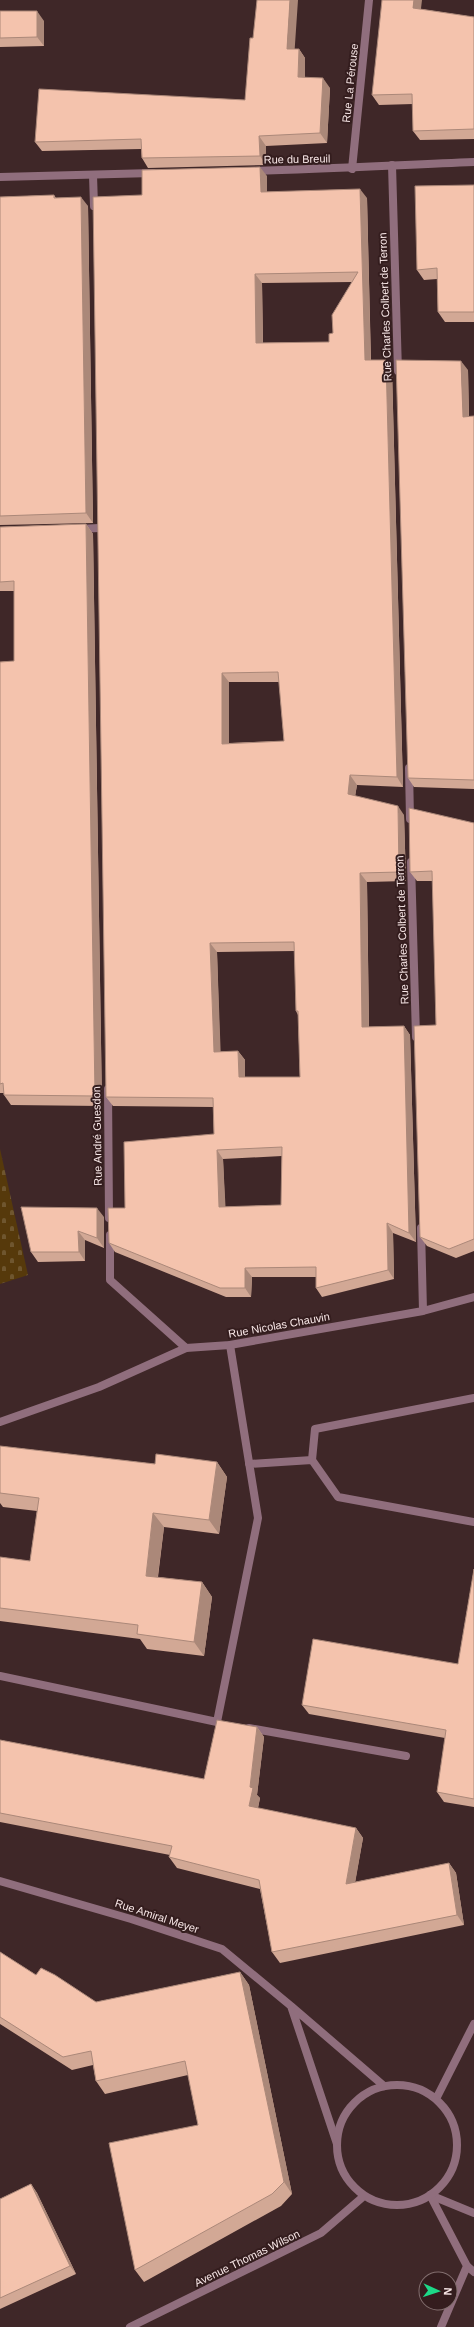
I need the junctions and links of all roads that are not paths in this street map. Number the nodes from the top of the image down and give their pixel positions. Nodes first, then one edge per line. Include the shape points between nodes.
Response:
1 (369, 0) edge
2 (474, 162) edge
3 (392, 165) junction
4 (352, 169) junction
5 (242, 171) edge
6 (164, 173) edge
7 (94, 175) junction
8 (0, 177) edge
9 (94, 212) edge
10 (398, 380) edge
11 (99, 528) edge
12 (69, 529) edge
13 (408, 762) edge
14 (410, 826) edge
15 (411, 850) edge
16 (416, 1049) edge
17 (107, 1082) edge
18 (421, 1216) edge
19 (474, 1297) edge
20 (424, 1311) junction
21 (230, 1345) junction
22 (186, 1348) junction
23 (474, 1398) edge
24 (0, 1422) edge
25 (312, 1460) junction
26 (249, 1464) junction
27 (474, 1522) edge
28 (0, 1676) edge
29 (241, 1727) edge
30 (406, 1756) dead end
31 (0, 1881) edge
32 (291, 2006) junction
33 (474, 2024) edge
34 (384, 2086) junction
35 (436, 2099) junction
36 (337, 2144) junction
37 (430, 2195) junction
38 (364, 2196) junction
39 (474, 2213) edge
40 (467, 2266) junction
41 (474, 2272) edge
42 (130, 2327) edge
43 (441, 2327) edge

1 - 4 street, Rue La Pérouse
2 - 3 street, Rue du Breuil
3 - 4 street, Rue du Breuil
3 - 10 street, Rue Charles Colbert de Terron
4 - 5 street, Rue du Breuil
6 - 7 street
7 - 8 street
7 - 9 street
11 - 12 street
13 - 14 street
15 - 16 street, Rue Charles Colbert de Terron
17 - 22 street, Rue André Guesdon via 110,1280
18 - 20 street
19 - 20 street, Rue Nicolas Chauvin
20 - 21 street, Rue Nicolas Chauvin
21 - 22 street, Rue Nicolas Chauvin
21 - 26 street
22 - 24 street via 99,1387
23 - 25 street via 315,1430
25 - 26 street
25 - 27 street via 338,1497
26 - 28 street via 258,1518 221,1723
29 - 30 street
31 - 32 street, Rue Amiral Meyer via 131,1918 222,1949
32 - 34 street, Rue Amiral Meyer
32 - 36 street
33 - 35 street
34 - 35 street via 402,2085 420,2089
34 - 36 street via 366,2093 351,2106 341,2124
35 - 37 street via 454,2126 457,2143 454,2163 445,2181
36 - 38 street via 339,2164 349,2182
37 - 38 street via 414,2203 397,2206 380,2203
37 - 39 street
37 - 40 street
38 - 42 street, Avenue Thomas Wilson via 321,2234
40 - 41 street
40 - 43 street

